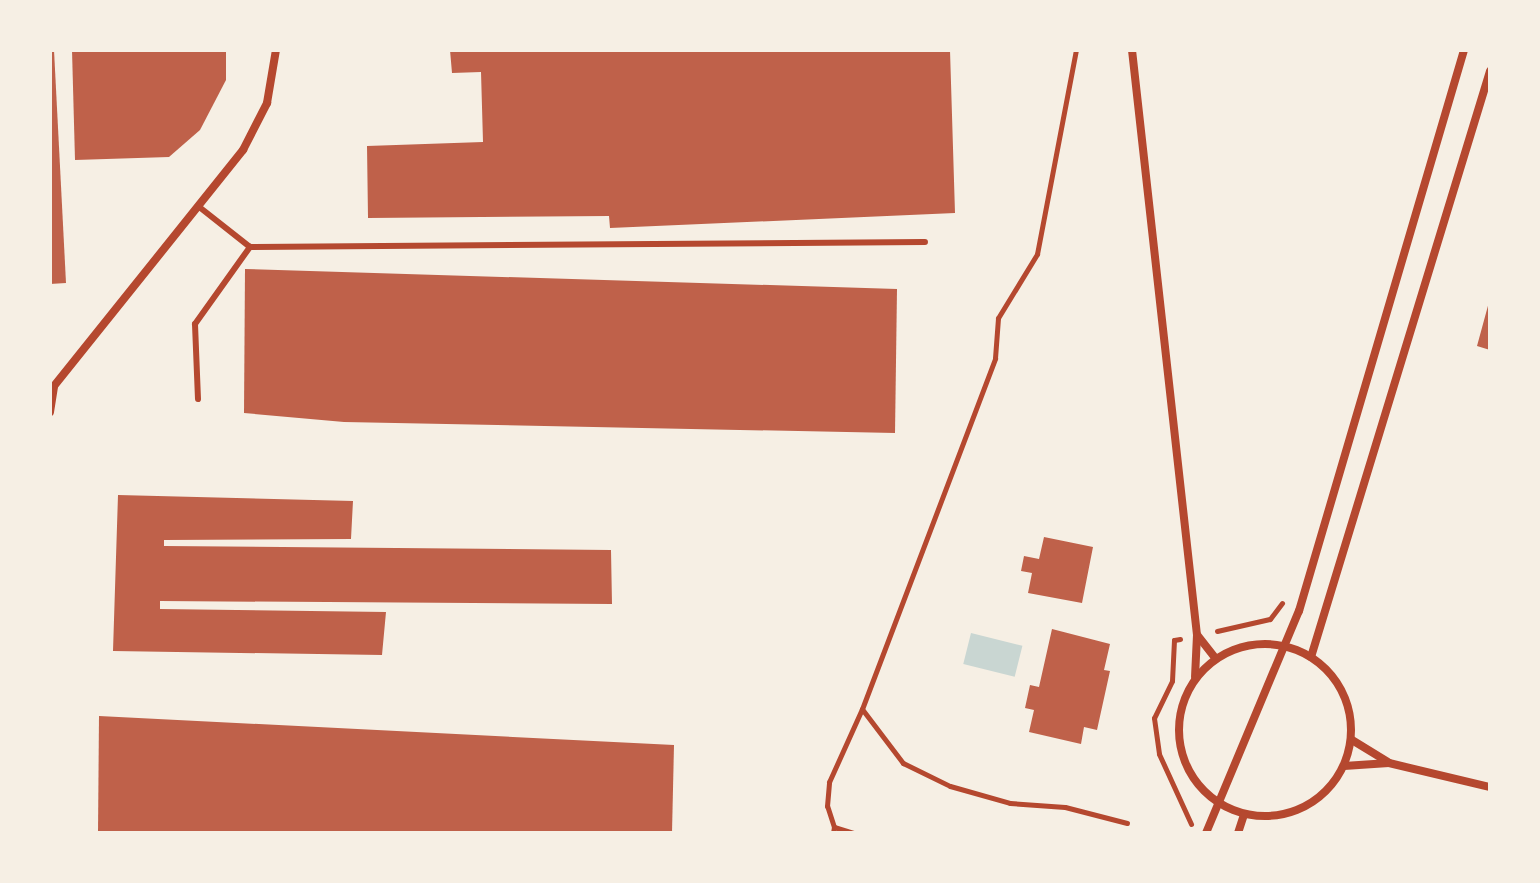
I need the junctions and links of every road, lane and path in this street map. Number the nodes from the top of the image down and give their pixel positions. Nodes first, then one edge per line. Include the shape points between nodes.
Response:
1 (276, 50) edge
2 (1076, 50) edge
3 (1132, 50) edge
4 (1464, 50) edge
5 (1490, 71) edge
6 (198, 206) junction
7 (925, 242) dead end
8 (250, 247) junction
9 (51, 387) edge
10 (198, 399) dead end
11 (50, 412) edge
12 (1287, 586) dead end
13 (1197, 635) junction
14 (1283, 646) junction
15 (1311, 657) junction
16 (1215, 658) junction
17 (1195, 677) junction
18 (862, 709) junction
19 (1352, 740) junction
20 (1389, 763) junction
21 (1344, 766) junction
22 (1490, 787) edge
23 (1217, 803) junction
24 (1244, 815) junction
25 (1127, 823) dead end
26 (834, 830) edge
27 (854, 833) edge
28 (1188, 833) edge
29 (1206, 833) edge
30 (1238, 833) edge

1 - 6 street via 267,103 243,150
2 - 18 path via 1037,254 998,318 995,358
3 - 13 street
4 - 14 street via 1350,447
5 - 15 street
6 - 8 lane
6 - 9 street
7 - 8 lane
8 - 10 lane via 195,324
9 - 11 street
12 - 13 path via 1270,619
13 - 16 street
13 - 17 street
13 - 28 path via 1174,640 1172,681 1154,718 1159,754 1187,810
14 - 15 street
14 - 16 street via 1263,644
14 - 23 street
15 - 19 street via 1342,691
16 - 17 street
17 - 23 street via 1182,705 1178,739 1189,773
18 - 25 path via 903,763 950,786 1010,803 1065,807
18 - 26 path via 829,782 827,806
19 - 20 street
19 - 21 street
20 - 21 street
20 - 22 street
21 - 24 street via 1335,782 1307,806 1267,817
23 - 24 street
23 - 29 street
24 - 30 street
26 - 27 path

